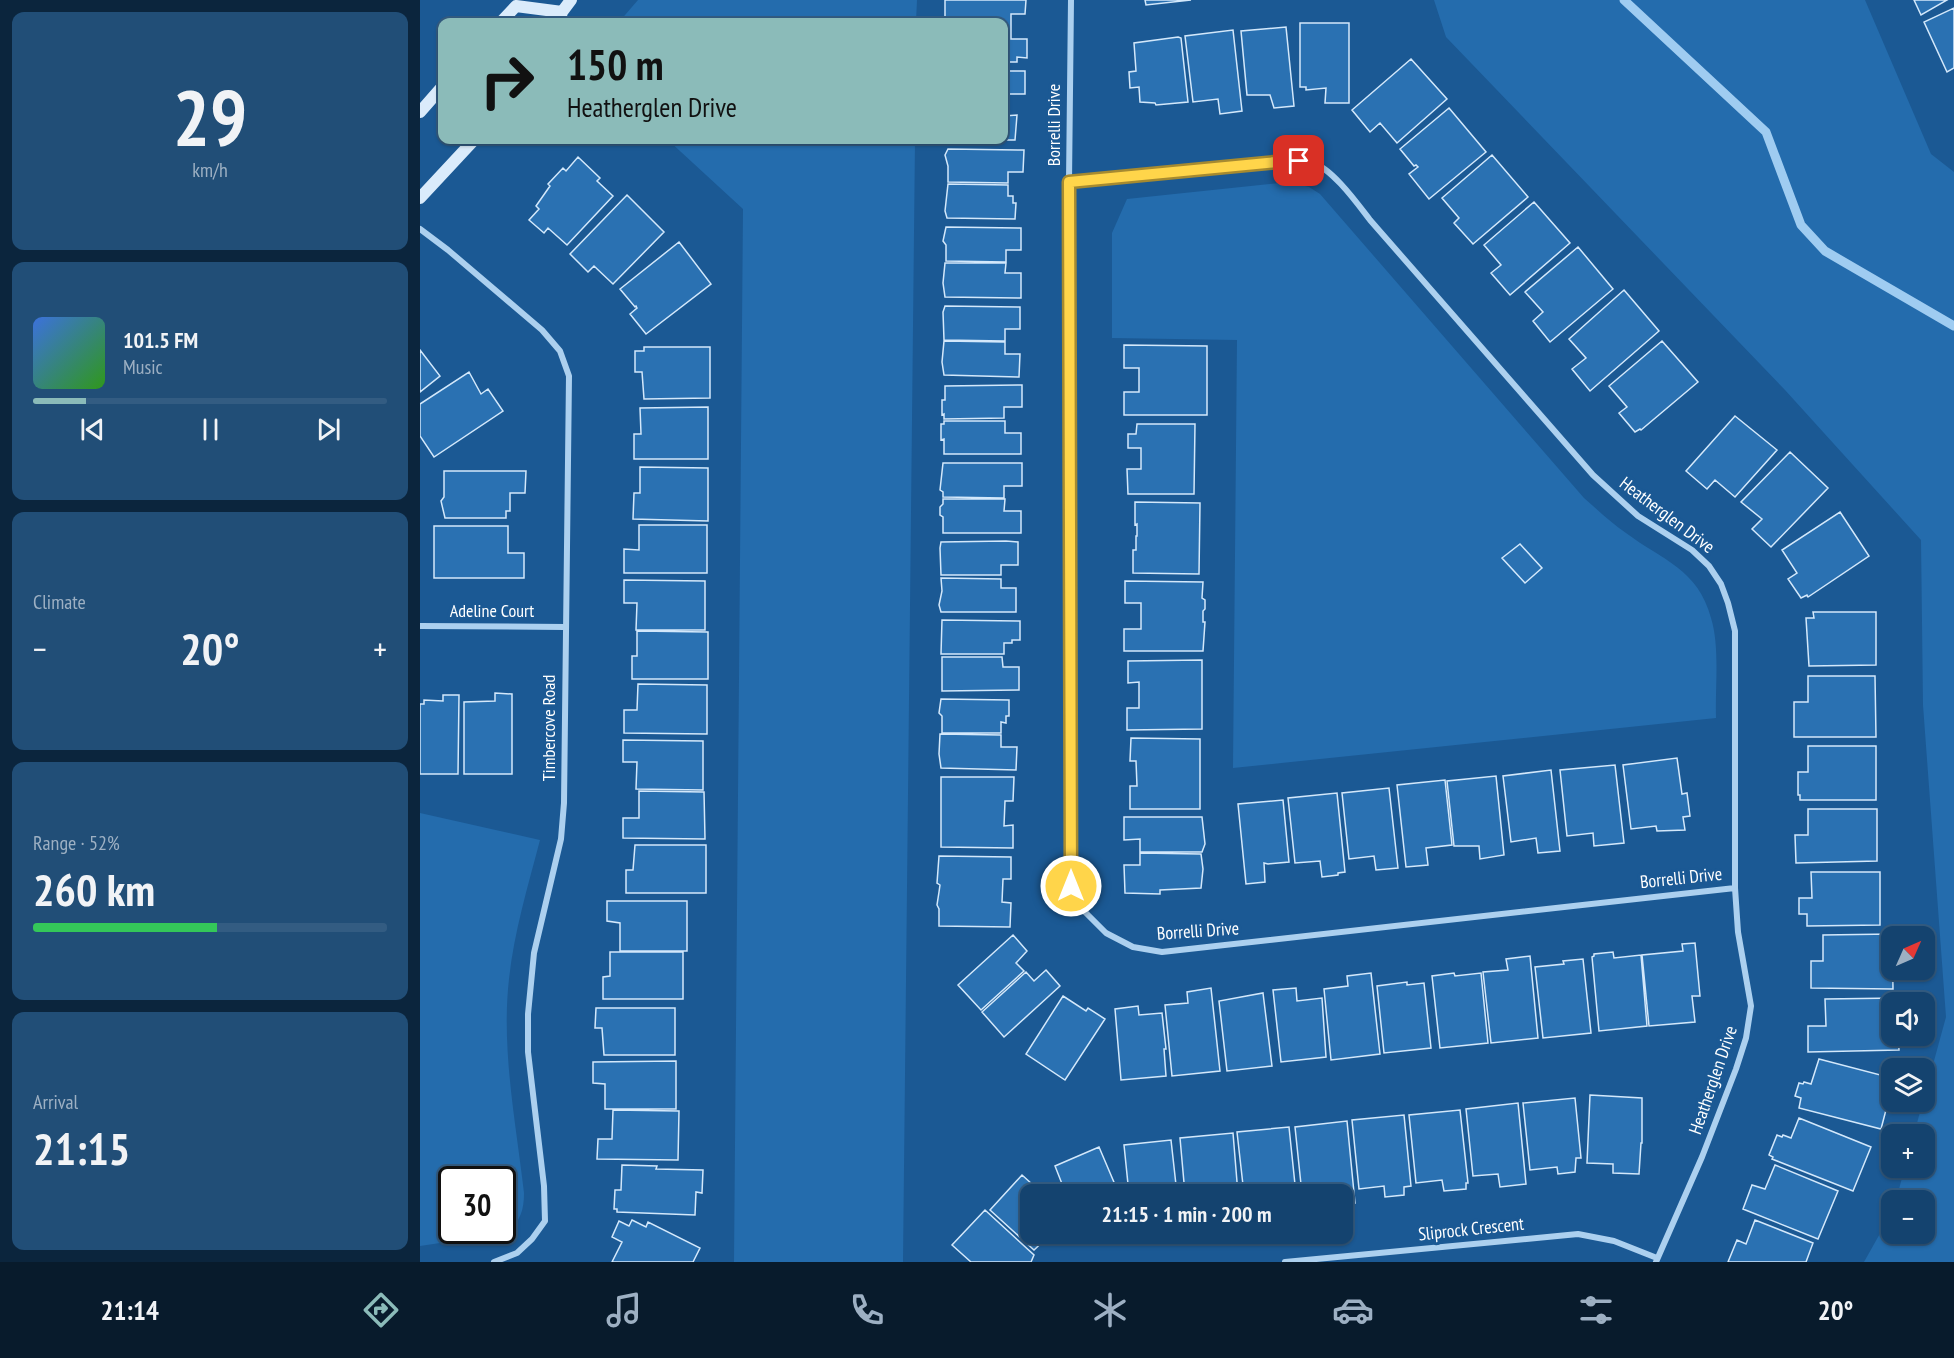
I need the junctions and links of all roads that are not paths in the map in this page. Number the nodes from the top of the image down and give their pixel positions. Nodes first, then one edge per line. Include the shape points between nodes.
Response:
1 (571, 0) edge
2 (1071, 0) edge
3 (561, 17) edge
4 (505, 18) edge
5 (438, 92) edge
6 (420, 112) edge
7 (470, 144) edge
8 (1069, 182) junction
9 (420, 198) edge
10 (420, 230) edge
11 (420, 626) edge
12 (565, 627) junction
13 (1736, 888) junction
14 (1657, 1260) edge
15 (494, 1262) edge
16 (1285, 1262) edge

1 - 3 main road
2 - 8 street, Borrelli Drive
3 - 4 main road via 516,6
5 - 6 main road
7 - 9 main road
8 - 13 street, Heatherglen Drive via 1311,162 1349,192 1593,475 1638,516 1692,550 1709,566 1721,584 1735,631
8 - 13 street, Borrelli Drive via 1071,886 1084,912 1106,933 1133,947 1162,952
10 - 12 street, Timbercove Road via 515,306 560,351 569,396
11 - 12 street, Adeline Court
12 - 15 street, Timbercove Road via 561,839 534,953 528,1014 544,1221 517,1253
13 - 14 street, Heatherglen Drive via 1738,932 1751,1006 1746,1038 1702,1157
14 - 16 street, Sliprock Crescent via 1614,1241 1578,1234

